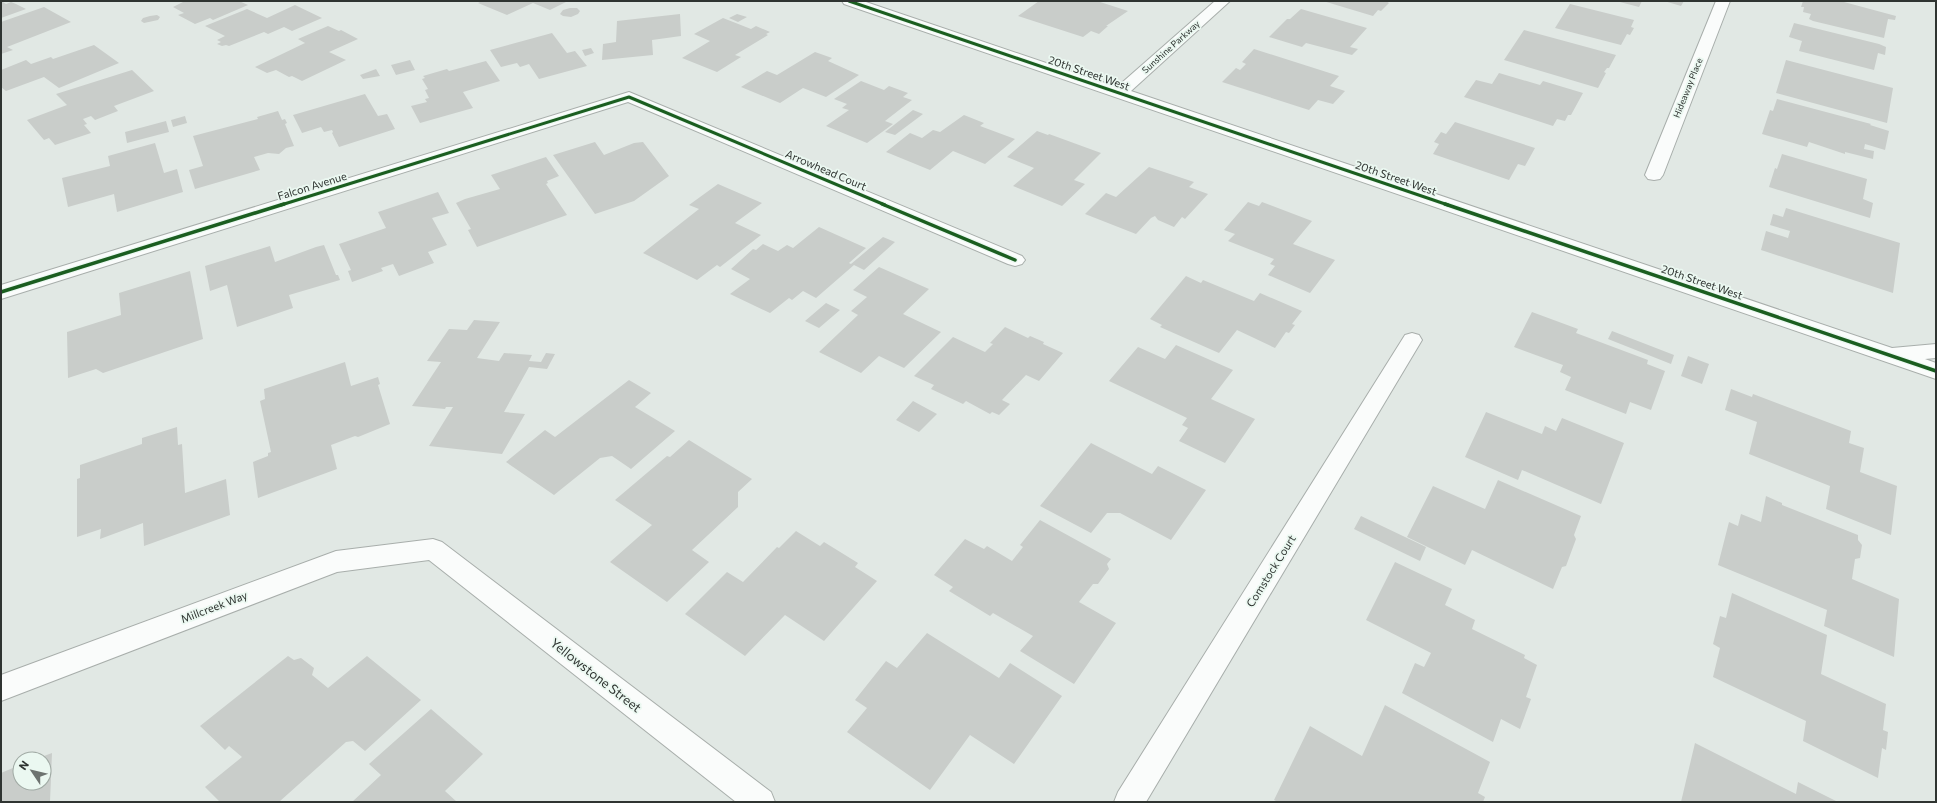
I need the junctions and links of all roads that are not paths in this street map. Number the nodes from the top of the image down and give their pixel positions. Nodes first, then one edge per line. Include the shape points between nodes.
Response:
1 (849, 1) edge
2 (1223, 1) edge
3 (1723, 1) edge
4 (1120, 93) junction
5 (629, 97) joint
6 (1654, 176) dead end
7 (1015, 260) dead end
8 (1, 292) edge
9 (1412, 340) dead end
10 (1936, 351) edge
11 (1889, 355) junction
12 (1936, 371) edge
13 (433, 549) joint
14 (1, 688) edge
15 (760, 802) edge
16 (1129, 802) edge

1 - 4 street, 20th Street West
2 - 4 street, Sunshine Parkway
3 - 6 street, Hideaway Place
4 - 11 street, 20th Street West
5 - 7 street, Arrowhead Court
5 - 8 street, Falcon Avenue
9 - 16 street, Comstock Court
10 - 11 street
11 - 12 street, 20th Street West
13 - 14 street, Millcreek Way via 336,562
13 - 15 street, Yellowstone Street

